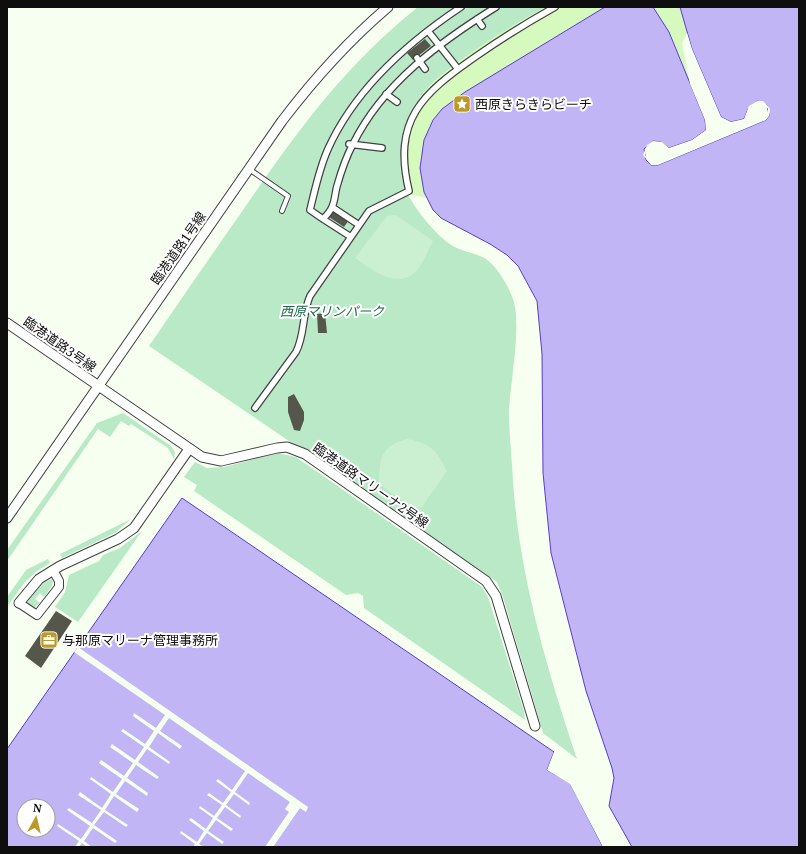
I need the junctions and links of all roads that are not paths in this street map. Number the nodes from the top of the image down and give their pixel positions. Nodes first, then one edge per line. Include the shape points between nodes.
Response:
1 (388, 7) edge
2 (461, 7) edge
3 (496, 7) edge
4 (555, 7) edge
5 (477, 19) junction
6 (482, 26) dead end
7 (428, 31) junction
8 (440, 46) junction
9 (419, 60) junction
10 (425, 69) dead end
11 (458, 69) junction
12 (386, 94) junction
13 (397, 102) dead end
14 (351, 145) junction
15 (382, 148) dead end
16 (248, 169) junction
17 (332, 207) junction
18 (282, 211) dead end
19 (323, 219) junction
20 (360, 225) junction
21 (351, 237) junction
22 (7, 323) edge
23 (98, 386) junction
24 (255, 408) dead end
25 (189, 448) junction
26 (7, 518) edge
27 (53, 570) junction
28 (19, 603) joint
29 (536, 726) dead end

1 - 16 street, 臨港道路1号線 via 319,75
2 - 7 street
3 - 5 street
4 - 11 street
5 - 6 street
5 - 8 street via 459,28
7 - 8 street
7 - 19 street via 372,81 342,122 327,150 310,210
8 - 9 street
8 - 11 street
9 - 10 street
9 - 12 street
11 - 20 street via 423,99 409,125 403,156 409,191 369,211
12 - 13 street
12 - 14 street via 372,109
14 - 15 street
14 - 17 street
16 - 18 lane via 288,196
16 - 23 street, 臨港道路1号線
17 - 19 street
17 - 20 street
19 - 21 street
20 - 21 street
21 - 24 street via 310,296 306,306 301,343 296,352
22 - 23 street, 臨港道路3号線
23 - 25 street, 臨港道路マリーナ2号線
23 - 26 street, 臨港道路1号線
25 - 27 street via 134,528 118,539
25 - 29 street, 臨港道路マリーナ2号線 via 202,457 221,461 277,448 295,449 486,581 496,596
27 - 28 street via 33,584
27 - 28 street via 59,582 58,587 37,615

